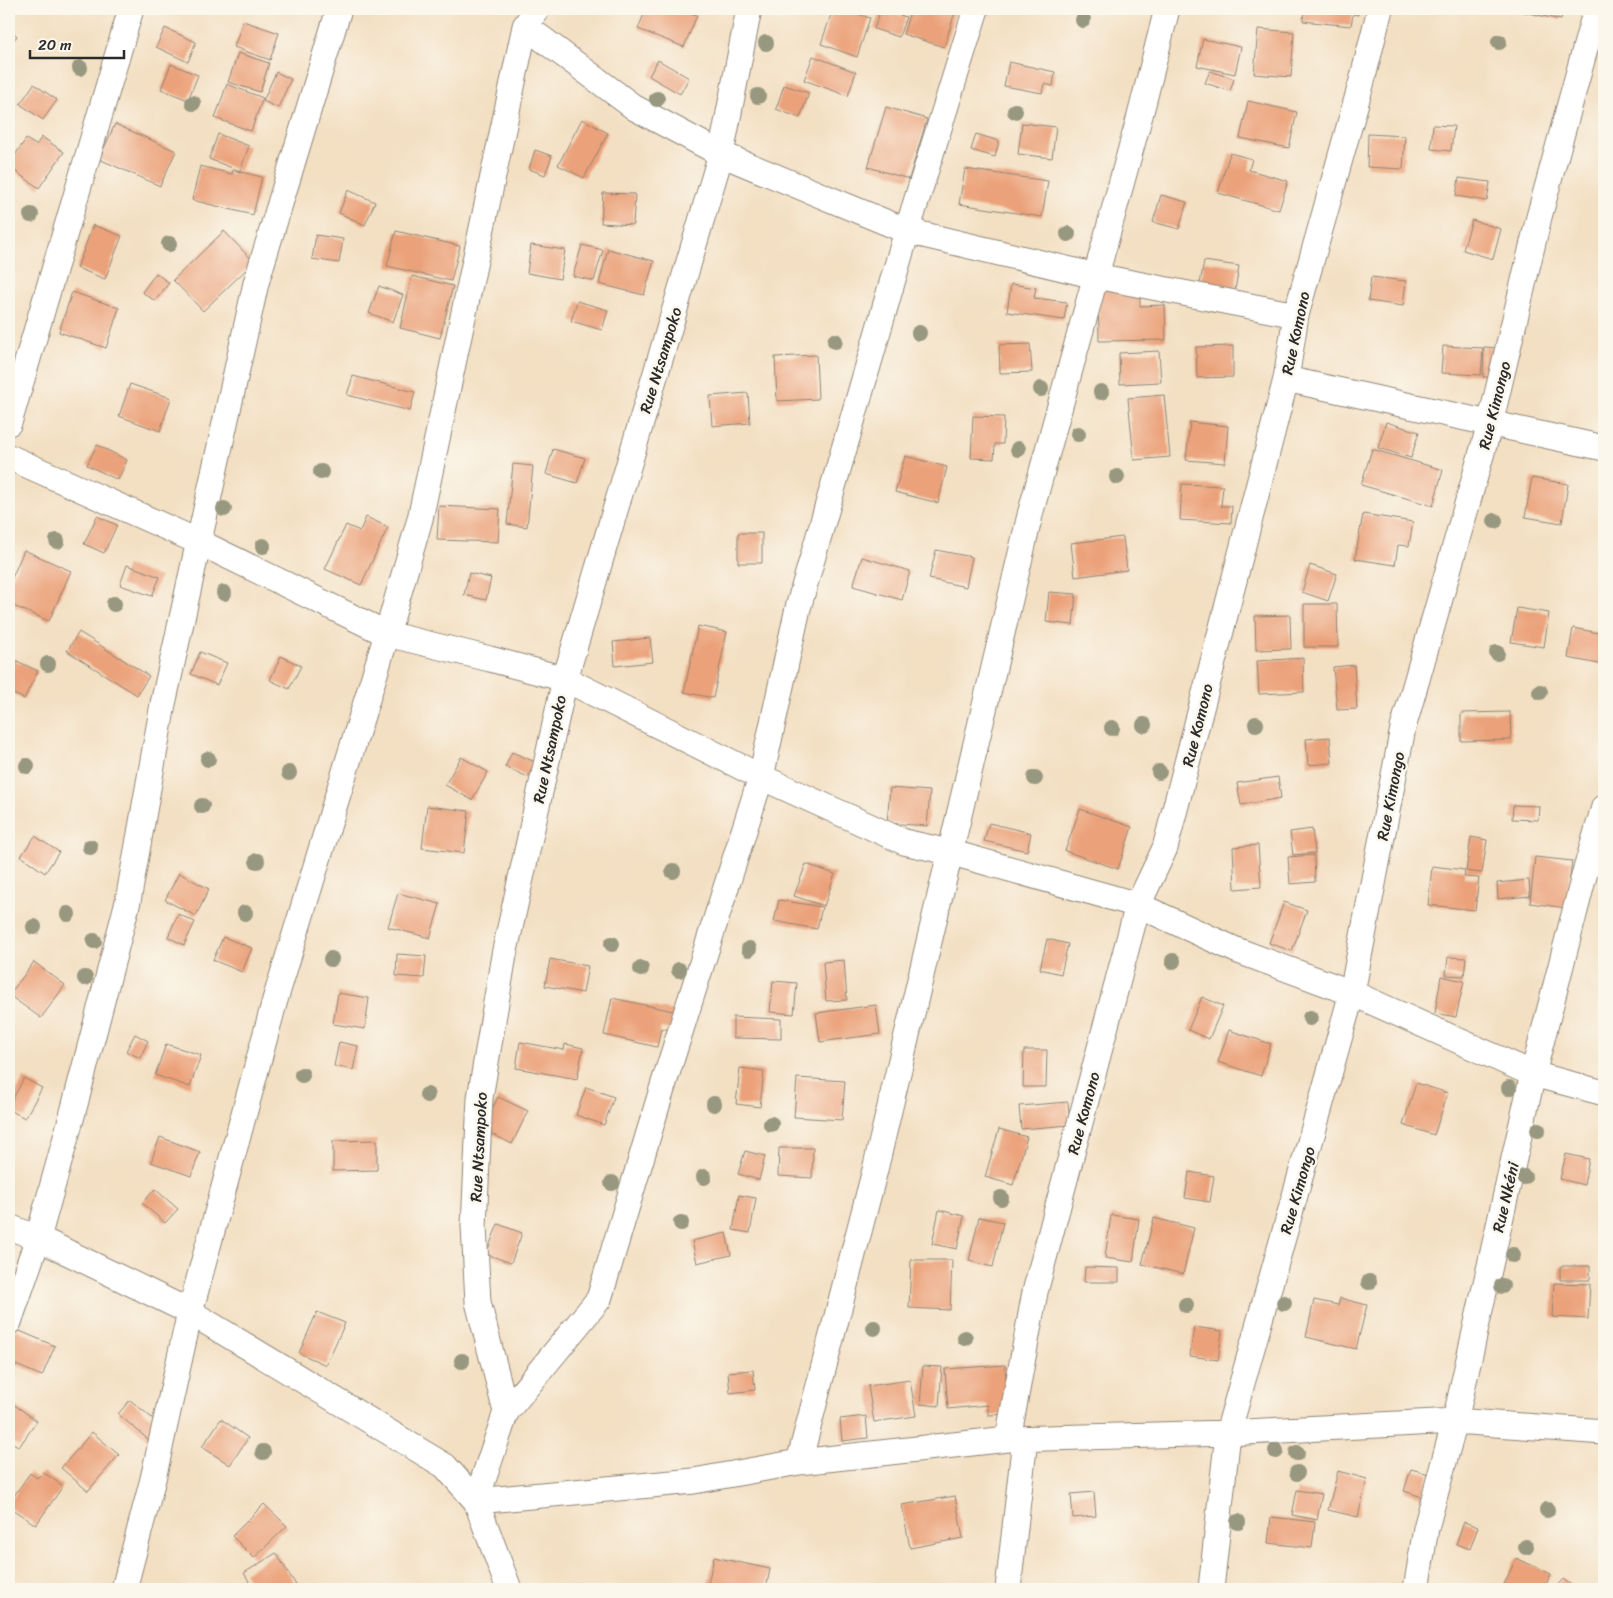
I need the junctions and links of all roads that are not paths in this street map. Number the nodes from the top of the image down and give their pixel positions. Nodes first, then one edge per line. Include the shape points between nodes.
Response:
1 (131, 9) edge
2 (339, 9) edge
3 (749, 9) edge
4 (976, 9) edge
5 (1167, 9) edge
6 (1380, 9) edge
7 (1596, 9) edge
8 (531, 17) edge
9 (721, 154) junction
10 (907, 231) junction
11 (1096, 276) junction
12 (1296, 315) junction
13 (1286, 379) junction
14 (9, 423) edge
15 (1490, 424) junction
16 (1604, 448) edge
17 (9, 457) edge
18 (199, 542) junction
19 (386, 634) junction
20 (565, 679) junction
21 (761, 778) junction
22 (1604, 807) edge
23 (949, 852) junction
24 (1138, 905) junction
25 (1352, 993) junction
26 (1533, 1074) junction
27 (1604, 1093) edge
28 (9, 1226) edge
29 (38, 1238) junction
30 (190, 1312) junction
31 (9, 1322) edge
32 (506, 1412) junction
33 (1455, 1421) junction
34 (1604, 1432) edge
35 (1228, 1433) junction
36 (1016, 1439) junction
37 (799, 1462) junction
38 (476, 1501) junction
39 (124, 1589) edge
40 (509, 1589) edge
41 (1008, 1589) edge
42 (1211, 1589) edge
43 (1416, 1589) edge

1 - 14 street
2 - 18 street via 256,283
3 - 9 street, Rue Ntsampoko
4 - 10 street
5 - 11 street
6 - 12 street, Rue Komono
7 - 15 street, Rue Kimongo via 1539,217
8 - 9 street via 635,108
8 - 19 street via 420,519
9 - 10 street
9 - 20 street, Rue Ntsampoko
10 - 11 street
10 - 21 street via 798,608
11 - 12 street
11 - 23 street via 1031,511
12 - 13 street, Rue Komono
13 - 15 street
13 - 24 street, Rue Komono via 1165,848
15 - 16 street
15 - 25 street, Rue Kimongo via 1403,728
17 - 18 street
18 - 19 street
18 - 29 street via 163,704 128,901
19 - 20 street
19 - 30 street via 275,1000
20 - 21 street
20 - 32 street, Rue Ntsampoko via 504,955 480,1098 474,1226 478,1302
21 - 23 street via 904,842
21 - 32 street via 663,1086 600,1299
22 - 26 street, Rue Nkéni
23 - 24 street
23 - 37 street via 875,1170
24 - 25 street via 1236,950
24 - 36 street, Rue Komono via 1035,1292
25 - 26 street
25 - 35 street, Rue Kimongo
26 - 27 street
26 - 33 street, Rue Nkéni
28 - 29 street
29 - 30 street
29 - 31 street
30 - 38 street via 445,1466
30 - 39 street via 153,1479
32 - 38 street
33 - 34 street
33 - 35 street
33 - 43 street, Rue Nkéni via 1426,1528
35 - 36 street
35 - 42 street, Rue Kimongo
36 - 37 street
36 - 41 street, Rue Komono
37 - 38 street via 694,1480
38 - 40 street

